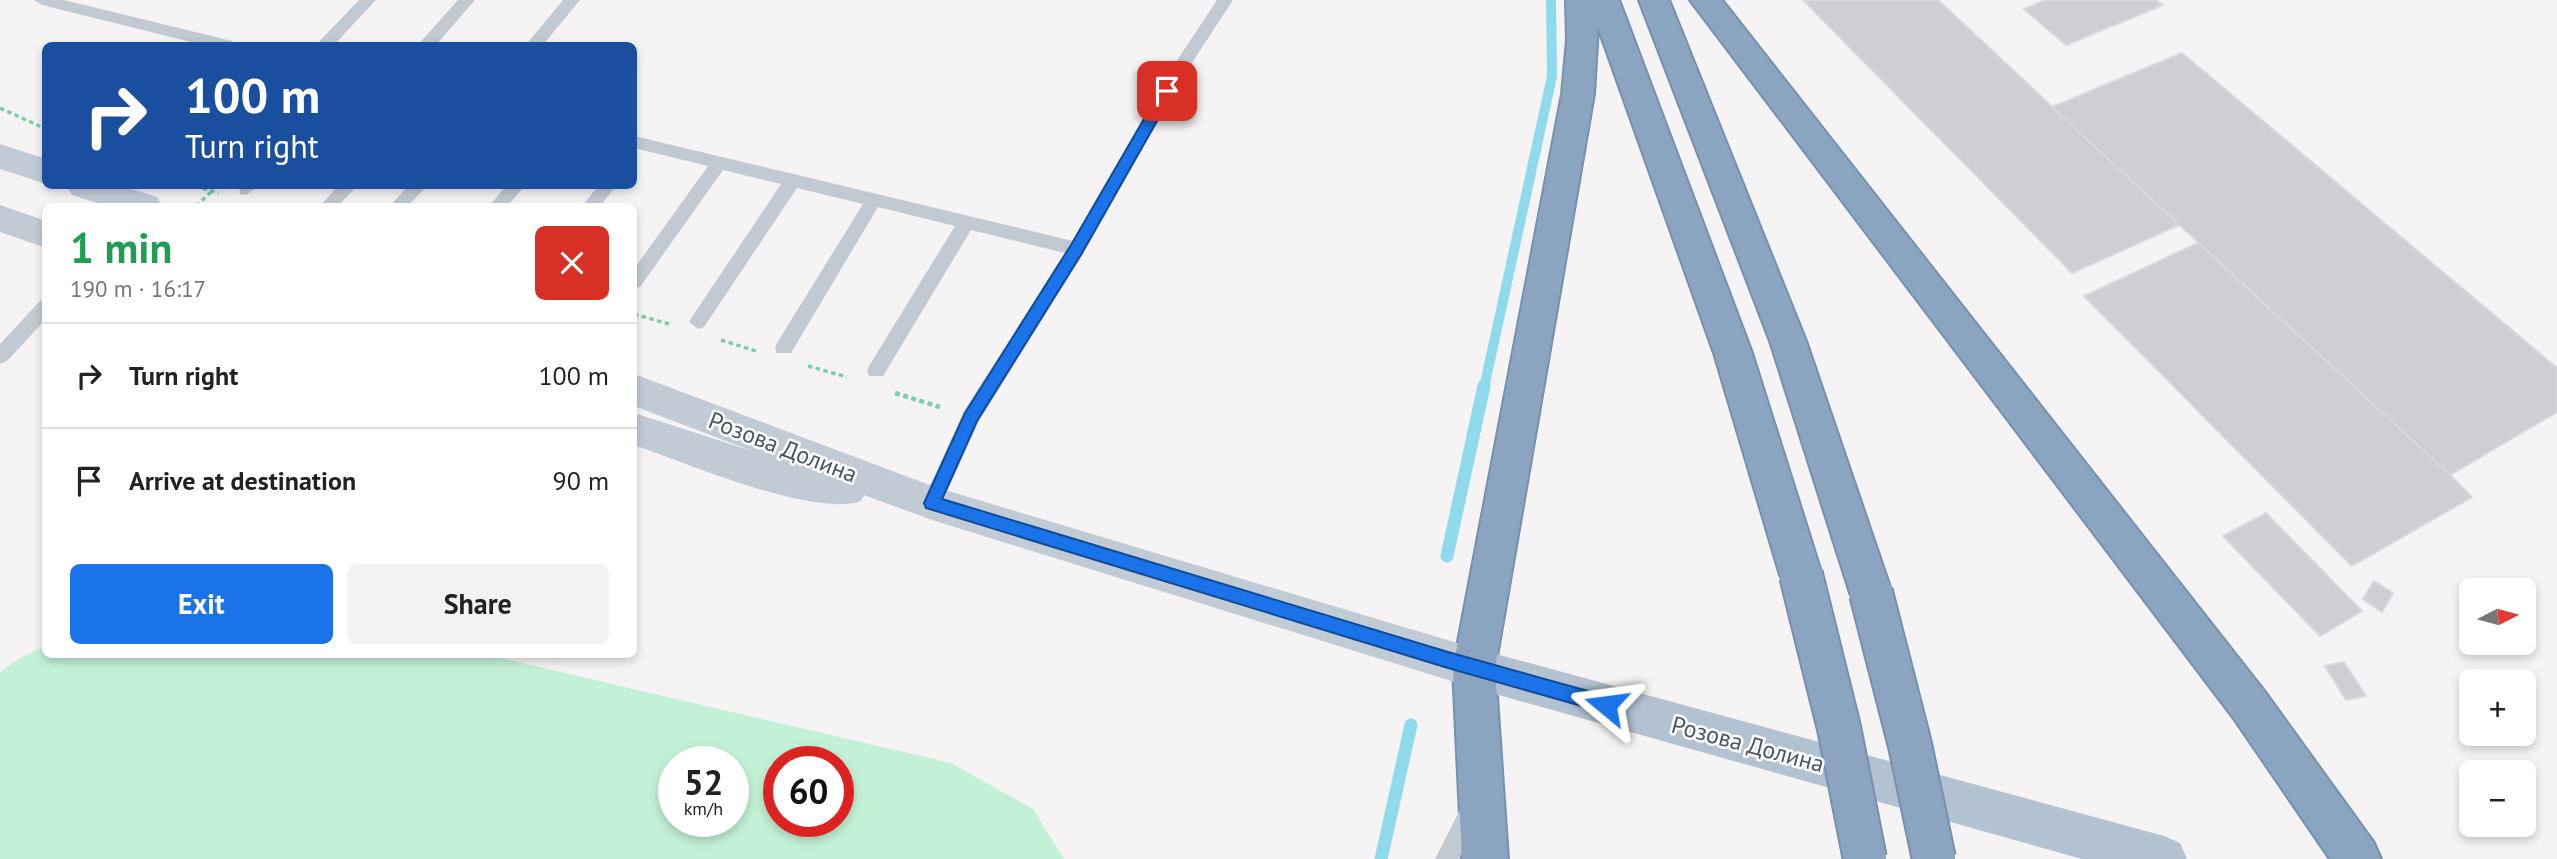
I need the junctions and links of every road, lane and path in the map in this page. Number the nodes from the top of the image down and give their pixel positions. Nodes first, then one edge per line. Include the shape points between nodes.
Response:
1 (42, 0) edge
2 (368, 0) edge
3 (467, 0) edge
4 (572, 0) edge
5 (1225, 0) edge
6 (1581, 0) edge
7 (1604, 0) edge
8 (1654, 0) edge
9 (1705, 0) edge
10 (215, 42) edge
11 (327, 42) edge
12 (429, 42) edge
13 (536, 42) edge
14 (0, 108) edge
15 (42, 127) edge
16 (637, 146) edge
17 (0, 156) edge
18 (719, 163) junction
19 (42, 171) edge
20 (792, 181) junction
21 (92, 189) edge
22 (345, 189) edge
23 (415, 189) edge
24 (513, 189) edge
25 (604, 189) edge
26 (212, 191) dead end
27 (874, 200) junction
28 (132, 203) edge
29 (199, 203) edge
30 (331, 203) edge
31 (401, 203) edge
32 (501, 203) edge
33 (593, 203) edge
34 (0, 218) edge
35 (966, 223) junction
36 (42, 234) edge
37 (1077, 249) junction
38 (637, 278) edge
39 (42, 310) edge
40 (698, 322) dead end
41 (783, 348) dead end
42 (0, 356) edge
43 (876, 371) dead end
44 (637, 391) edge
45 (637, 430) edge
46 (932, 503) junction
47 (1474, 668) junction
48 (1480, 793) junction
49 (1447, 859) edge
50 (1485, 859) edge
51 (1865, 859) edge
52 (1934, 859) edge
53 (2164, 859) edge
54 (2358, 859) edge

1 - 10 lane
2 - 11 lane
3 - 12 lane
4 - 13 lane
5 - 37 lane
6 - 47 highway via 1578,94
7 - 51 highway, bridge via 1732,353 1801,575
8 - 52 highway, bridge via 1788,341 1871,593
9 - 54 highway via 2250,706
14 - 15 path
16 - 18 lane
17 - 19 street
18 - 20 lane
18 - 38 lane
20 - 27 lane
20 - 40 lane
21 - 28 street
22 - 30 lane
23 - 31 lane
24 - 32 lane
25 - 33 lane
26 - 29 path
27 - 35 lane
27 - 41 lane
34 - 36 street
35 - 37 lane
35 - 43 lane
37 - 46 lane via 971,417
39 - 42 lane
44 - 46 street, Розова Долина
45 - 46 street, Розова Долина via 781,478
46 - 47 street, Розова Долина
47 - 48 highway
47 - 53 main road, Розова Долина
48 - 49 lane
48 - 50 highway

